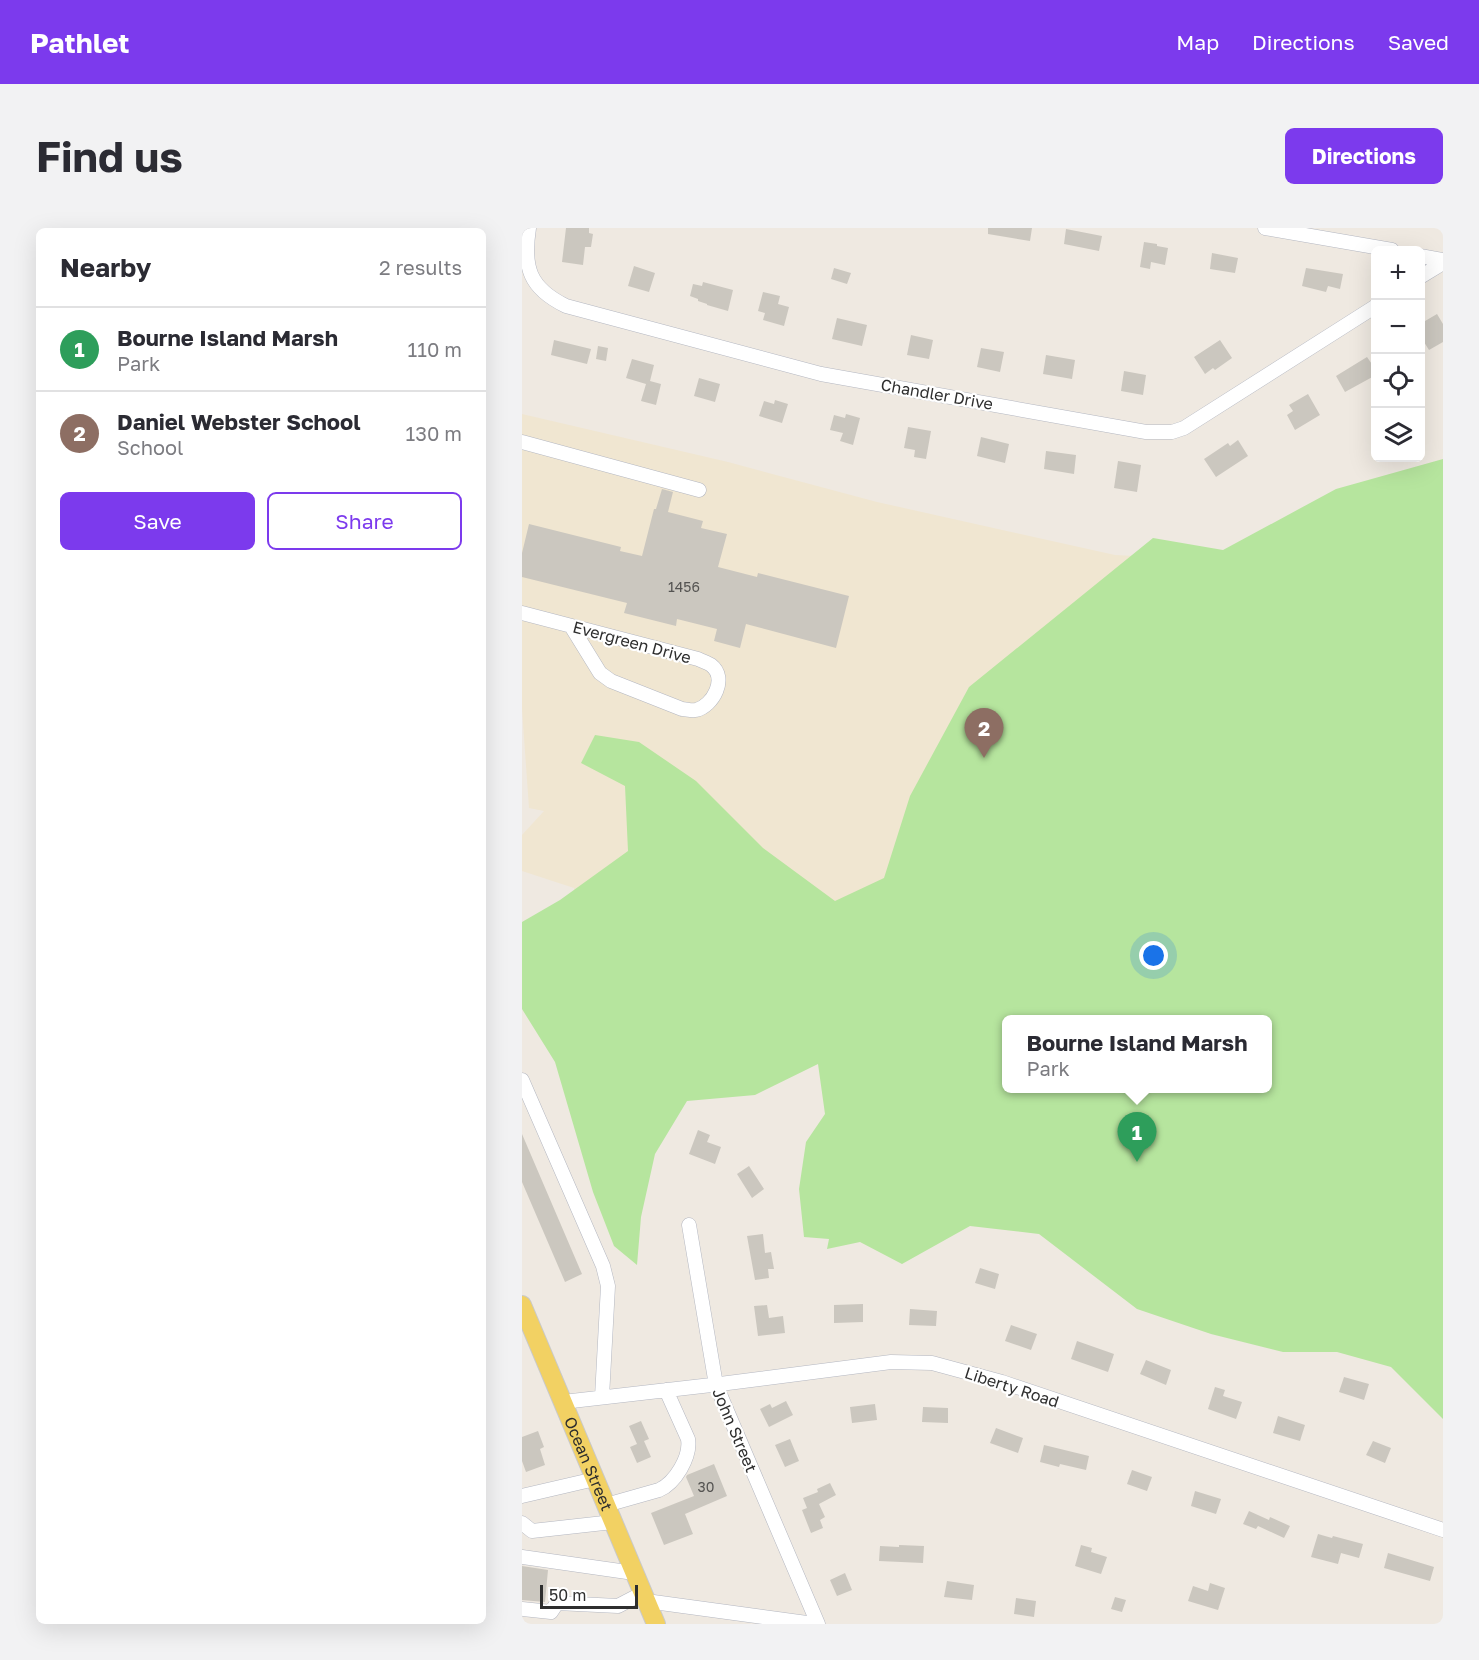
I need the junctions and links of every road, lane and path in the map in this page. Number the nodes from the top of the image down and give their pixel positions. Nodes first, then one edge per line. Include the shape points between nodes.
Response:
1 (529, 228) edge
2 (1264, 228) edge
3 (1371, 246) edge
4 (1425, 257) edge
5 (1443, 261) edge
6 (1425, 274) edge
7 (1371, 309) edge
8 (522, 442) edge
9 (699, 490) dead end
10 (522, 613) edge
11 (571, 626) junction
12 (522, 1080) edge
13 (526, 1099) edge
14 (688, 1225) dead end
15 (522, 1305) edge
16 (716, 1384) junction
17 (666, 1390) junction
18 (602, 1397) junction
19 (563, 1402) junction
20 (595, 1479) junction
21 (522, 1497) edge
22 (609, 1513) junction
23 (522, 1523) edge
24 (1443, 1530) edge
25 (522, 1557) edge
26 (634, 1573) junction
27 (644, 1597) junction
28 (522, 1610) edge
29 (656, 1624) edge
30 (816, 1624) edge

1 - 7 street, Chandler Drive via 526,257 533,280 553,300 566,306 821,374 1146,432 1184,428
2 - 3 street
4 - 5 street
5 - 6 street
8 - 9 street
10 - 11 street, Evergreen Drive
11 - 11 street, Evergreen Drive via 600,673 611,681 682,709 698,710 716,694 717,674 712,666 698,659
12 - 13 street
13 - 18 street via 603,1266 608,1286
14 - 16 street, John Street
15 - 19 main road, Ocean Street
16 - 17 street, Liberty Road
16 - 24 street, Liberty Road via 891,1362 932,1364 1002,1382
16 - 30 street, John Street
17 - 18 street, Liberty Road
17 - 22 street via 689,1445 676,1476 665,1487
18 - 19 street, Liberty Road
19 - 20 main road, Ocean Street
20 - 21 street
20 - 22 main road, Ocean Street
22 - 23 street via 532,1530
22 - 26 main road, Ocean Street
25 - 26 street
26 - 27 main road, Ocean Street
27 - 28 street via 618,1606 557,1603 551,1612
27 - 29 main road, Ocean Street
27 - 30 street

